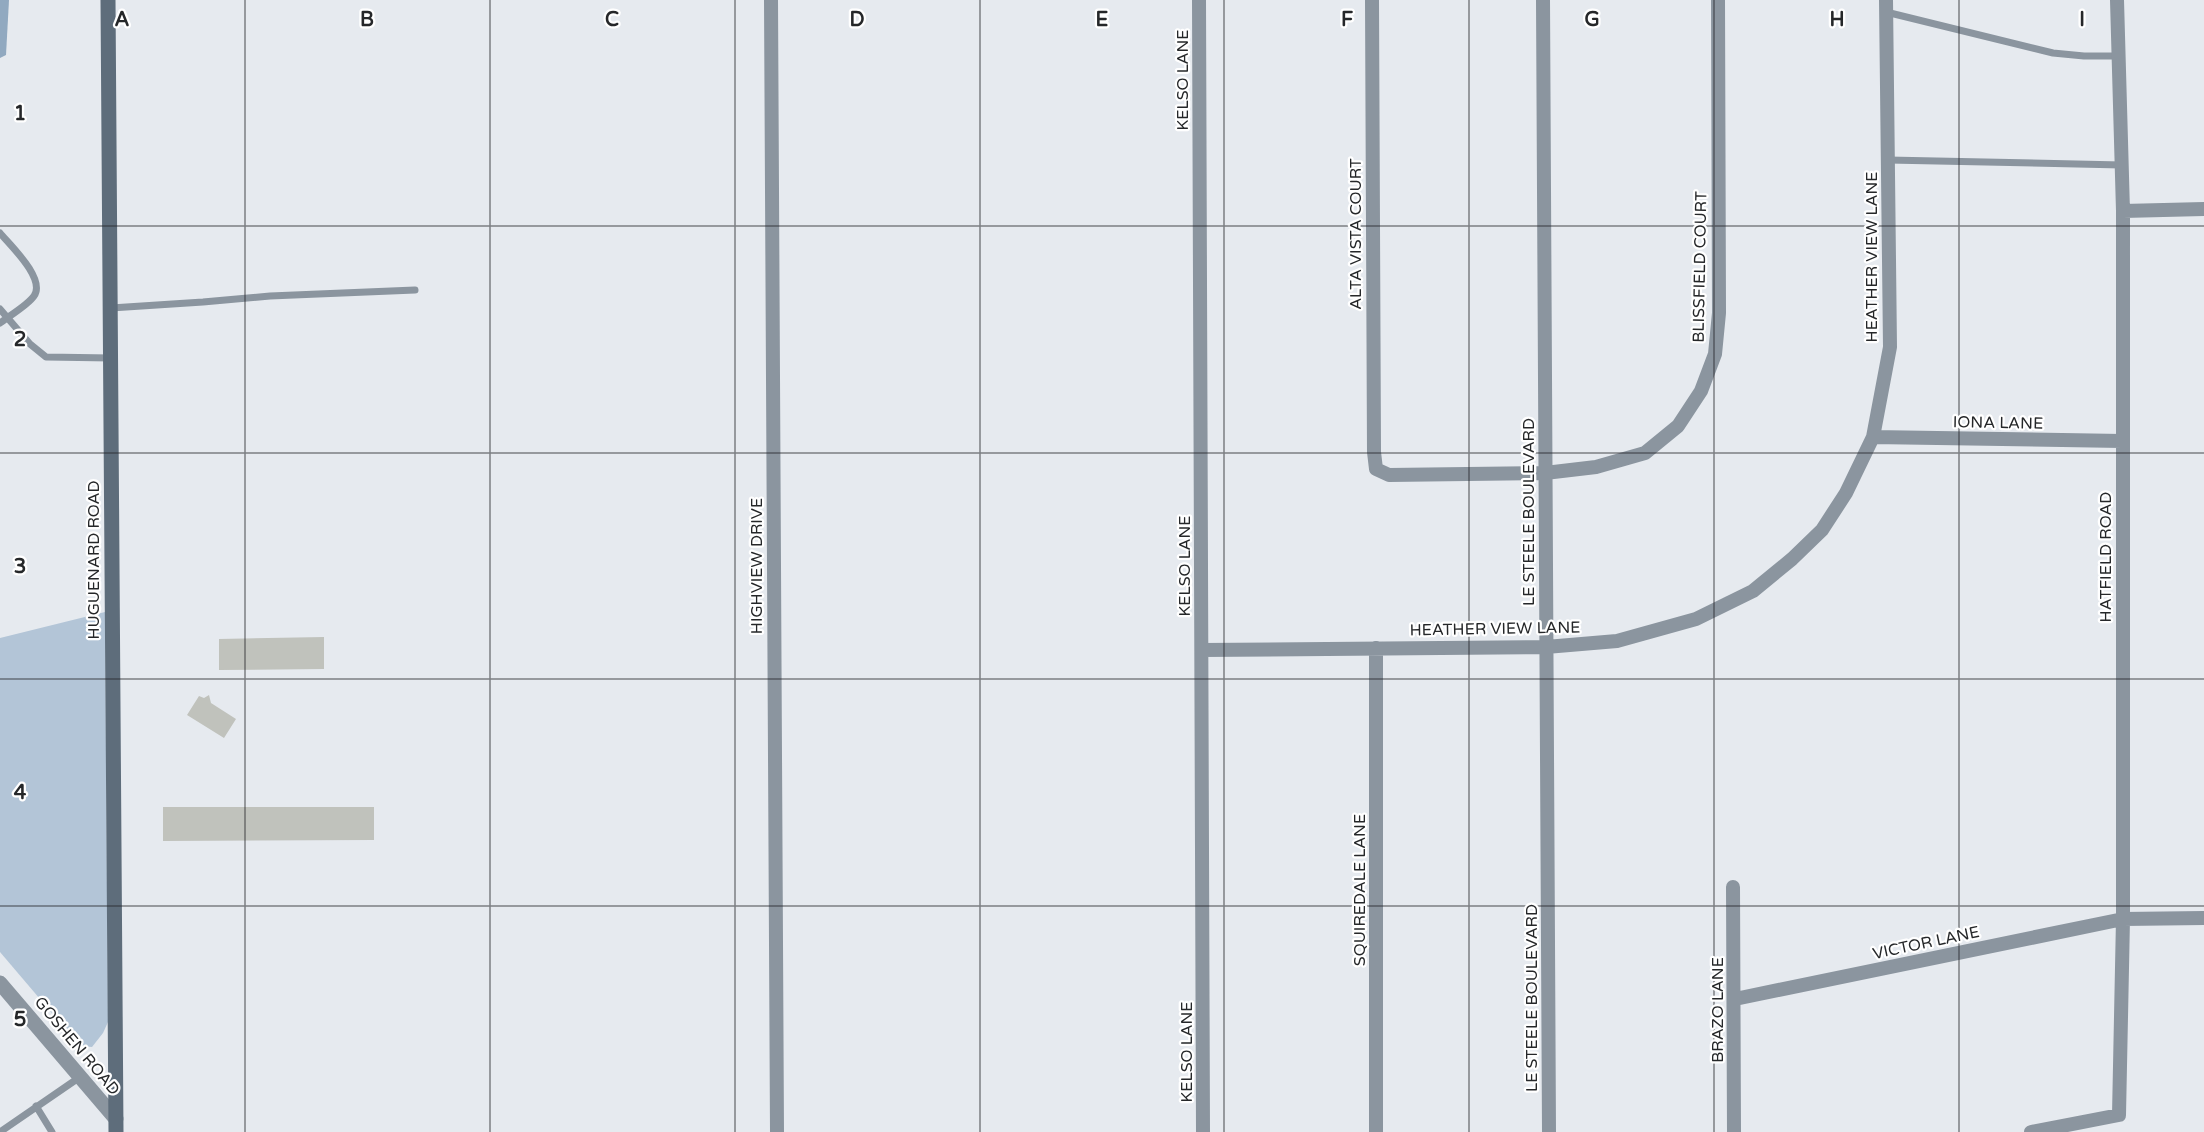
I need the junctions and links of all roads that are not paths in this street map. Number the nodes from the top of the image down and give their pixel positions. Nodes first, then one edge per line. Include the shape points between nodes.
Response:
1 (108, 0) edge
2 (771, 0) edge
3 (1199, 0) edge
4 (1372, 0) edge
5 (1544, 0) edge
6 (1718, 0) edge
7 (2117, 0) edge
8 (1886, 6) edge
9 (2119, 56) junction
10 (1888, 160) junction
11 (2122, 165) junction
12 (2204, 209) edge
13 (2123, 211) junction
14 (0, 233) edge
15 (415, 290) dead end
16 (111, 308) junction
17 (0, 309) edge
18 (7, 318) junction
19 (0, 323) edge
20 (111, 358) junction
21 (1873, 437) junction
22 (2122, 441) junction
23 (1377, 469) joint
24 (1545, 473) junction
25 (1546, 647) junction
26 (1376, 648) junction
27 (1202, 650) junction
28 (1733, 887) dead end
29 (2204, 918) edge
30 (2123, 920) junction
31 (0, 983) edge
32 (1735, 999) junction
33 (81, 1076) junction
34 (36, 1106) junction
35 (116, 1126) edge
36 (0, 1132) edge
37 (52, 1132) edge
38 (127, 1132) edge
39 (777, 1132) edge
40 (1203, 1132) edge
41 (1376, 1132) edge
42 (1549, 1132) edge
43 (1734, 1132) edge
44 (2031, 1132) edge

1 - 16 main road, HUGUENARD ROAD
2 - 39 street, HIGHVIEW DRIVE
3 - 27 street, KELSO LANE
4 - 23 street, ALTA VISTA COURT
5 - 24 street, LE STEELE BOULEVARD
6 - 24 street, BLISSFIELD COURT via 1719,313 1715,354 1701,392 1678,426 1644,453 1596,467
7 - 9 street, HATFIELD ROAD
8 - 9 lane via 2053,53
8 - 10 street, HEATHER VIEW LANE
9 - 11 street, HATFIELD ROAD
10 - 11 lane
10 - 21 street, HEATHER VIEW LANE via 1890,347
11 - 13 street, HATFIELD ROAD
12 - 13 street
13 - 22 street, HATFIELD ROAD
14 - 18 lane via 38,285 34,296
15 - 16 lane
16 - 20 main road, HUGUENARD ROAD
17 - 18 lane
18 - 19 lane
18 - 20 lane via 46,357
20 - 35 main road, HUGUENARD ROAD
21 - 22 street, IONA LANE
21 - 25 street, HEATHER VIEW LANE via 1846,493 1821,530 1753,591 1696,619 1651,632 1617,641
22 - 30 street, HATFIELD ROAD
23 - 24 street, BLISSFIELD COURT via 1389,475
24 - 25 street, LE STEELE BOULEVARD
25 - 26 street, HEATHER VIEW LANE
25 - 42 street, LE STEELE BOULEVARD
26 - 27 street, HEATHER VIEW LANE
26 - 41 street, SQUIREDALE LANE
27 - 40 street, KELSO LANE
28 - 32 street, BRAZO LANE
29 - 30 street, VICTOR LANE
30 - 32 street, VICTOR LANE
30 - 44 street, HATFIELD ROAD via 2119,1114
31 - 33 street, GOSHEN ROAD
32 - 43 street, BRAZO LANE
33 - 34 lane
33 - 35 street, GOSHEN ROAD
34 - 36 lane
34 - 37 lane
35 - 38 street, GOSHEN ROAD

